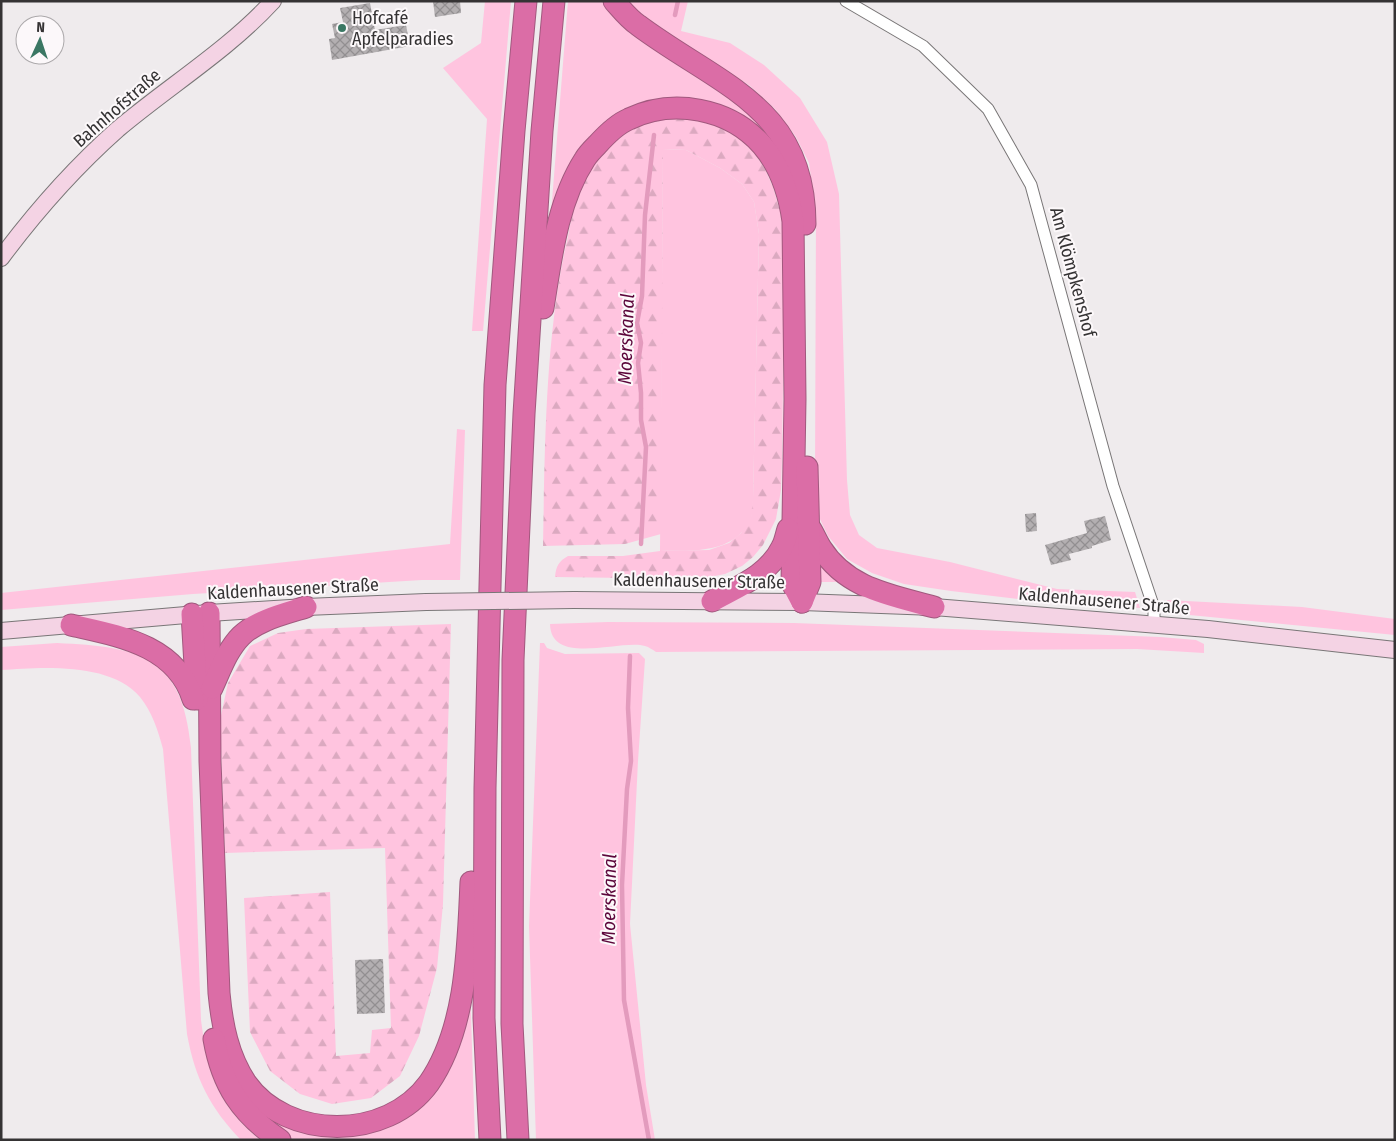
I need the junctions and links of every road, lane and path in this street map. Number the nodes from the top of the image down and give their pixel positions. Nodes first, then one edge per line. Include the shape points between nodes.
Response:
1 (273, 1) edge
2 (526, 1) edge
3 (554, 1) edge
4 (614, 1) edge
5 (846, 1) edge
6 (1, 258) edge
7 (524, 414) junction
8 (793, 509) junction
9 (809, 525) junction
10 (712, 601) junction
11 (802, 602) junction
12 (306, 607) junction
13 (934, 607) junction
14 (200, 614) junction
15 (71, 624) junction
16 (1154, 624) junction
17 (1, 631) edge
18 (1395, 650) edge
19 (210, 693) junction
20 (198, 713) junction
21 (485, 788) junction
22 (280, 1140) edge
23 (490, 1140) edge
24 (518, 1140) edge

1 - 6 main road, Bahnhofstraße via 226,44 111,136 44,203
2 - 21 highway via 496,385
3 - 7 highway via 542,131
4 - 9 highway via 637,24 762,111 786,144 800,174 805,221
5 - 16 street, Am Klömpkenshof via 923,46 988,109 1031,185 1113,486 1154,608
7 - 8 highway via 558,224 585,158 607,134 628,119 651,110 679,108 708,112 730,120 761,144 784,181 790,201 795,399
7 - 24 highway via 512,705 512,1024
8 - 10 highway via 782,548 768,568
8 - 11 highway via 792,583
9 - 11 highway via 810,582
9 - 13 highway via 821,548 857,583
10 - 11 main road, Kaldenhausener Straße
10 - 12 main road, Kaldenhausener Straße, bridge via 426,602
11 - 13 main road, Kaldenhausener Straße
12 - 14 main road, Kaldenhausener Straße
12 - 19 highway via 254,626 241,636
13 - 16 main road, Kaldenhausener Straße
14 - 15 main road, Kaldenhausener Straße
14 - 19 highway
14 - 20 highway
15 - 17 main road, Kaldenhausener Straße
15 - 20 highway via 134,641 167,659 182,675
16 - 18 main road, Kaldenhausener Straße
19 - 21 highway via 217,974 223,1025 231,1055 246,1084 268,1107 297,1124 346,1131 380,1123 409,1105 429,1085 437,1071 452,1036 462,989 469,922 472,815
20 - 22 highway via 208,975 214,1041 220,1067 235,1099 248,1115
21 - 23 highway via 484,1018

